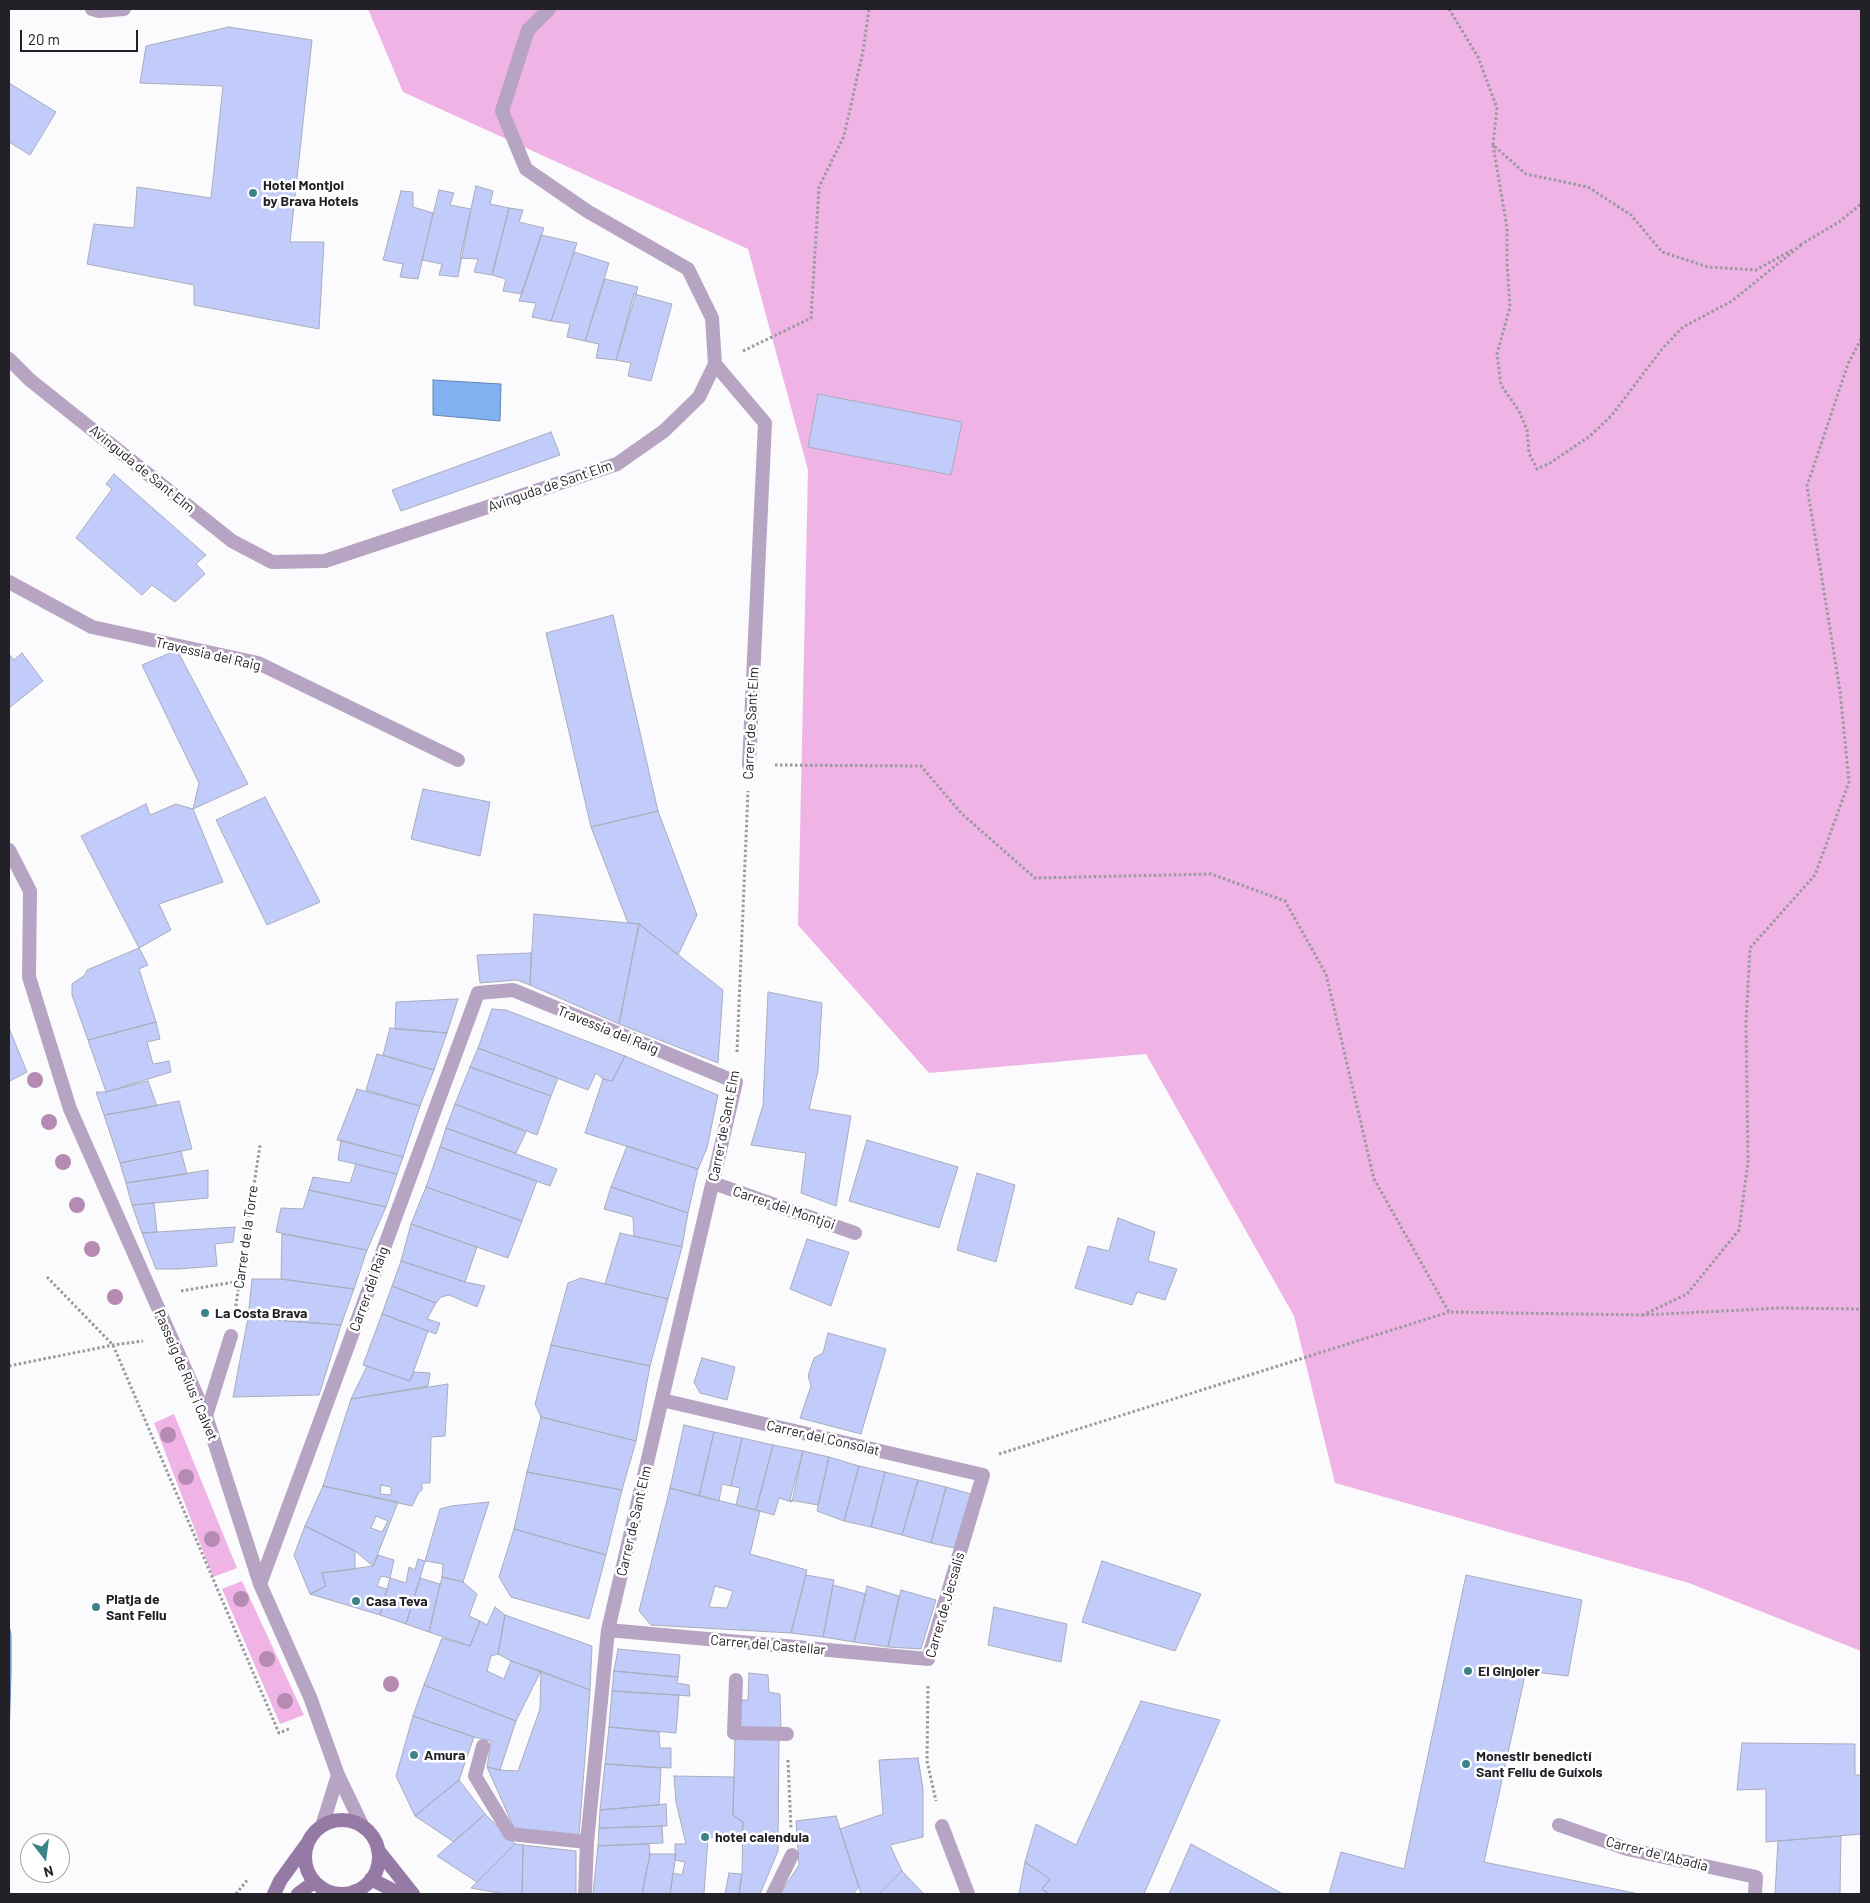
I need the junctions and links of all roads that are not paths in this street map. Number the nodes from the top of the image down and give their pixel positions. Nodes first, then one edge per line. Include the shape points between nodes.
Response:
1 (92, 9) edge
2 (124, 9) edge
3 (549, 9) edge
4 (9, 359) edge
5 (715, 364) junction
6 (9, 582) edge
7 (458, 760) dead end
8 (750, 765) road end
9 (9, 850) edge
10 (478, 993) joint
11 (736, 1082) joint
12 (712, 1183) junction
13 (855, 1233) dead end
14 (230, 1336) road end
15 (662, 1400) junction
16 (206, 1416) junction
17 (983, 1477) joint
18 (260, 1584) junction
19 (608, 1630) junction
20 (928, 1660) joint
21 (736, 1680) dead end
22 (787, 1734) road end
23 (483, 1746) dead end
24 (338, 1775) junction
25 (1558, 1825) dead end
26 (322, 1826) junction
27 (942, 1826) road end
28 (362, 1827) junction
29 (308, 1842) junction
30 (587, 1842) junction
31 (378, 1850) junction
32 (792, 1854) road end
33 (371, 1879) junction
34 (314, 1882) junction
35 (357, 1893) edge
36 (274, 1894) edge
37 (298, 1894) edge
38 (400, 1894) edge
39 (413, 1894) edge
40 (585, 1894) edge
41 (773, 1894) edge
42 (968, 1894) edge
43 (1755, 1894) edge

1 - 2 street
3 - 5 street, Avinguda de Sant Elm via 528,30 502,111 526,169 588,211 688,269 712,318
4 - 5 street, Avinguda de Sant Elm via 30,380 232,541 272,562 325,561 617,464 664,431 699,397
5 - 8 street, Carrer de Sant Elm via 765,423
6 - 7 street, Travessia del Raig via 92,627 258,663
9 - 16 street, Passeig de Rius i Calvet via 30,892 29,977 70,1109
10 - 11 street, Travessia del Raig via 513,990
10 - 18 street, Carrer del Raig
11 - 12 street, Carrer de Sant Elm
12 - 13 street, Carrer del Montjoi
12 - 15 street, Carrer de Sant Elm
14 - 16 street
15 - 17 street, Carrer del Consolat
15 - 19 street, Carrer de Sant Elm
16 - 18 street, Passeig de Rius i Calvet
17 - 20 street, Carrer de Jecsalis
18 - 24 street, Passeig de Rius i Calvet via 310,1696
19 - 20 street, Carrer del Castellar
19 - 30 street, Carrer de Sant Elm
21 - 22 street via 734,1733
23 - 30 street via 475,1776 510,1834
24 - 26 street
24 - 28 street, Passeig de Rius i Calvet
25 - 43 street, Carrer de l'Abadia via 1627,1849 1756,1877
26 - 28 main road via 343,1820
26 - 29 main road
27 - 42 street
28 - 31 main road via 372,1836
29 - 34 main road via 305,1863
29 - 36 main road
30 - 40 street, Carrer de Sant Elm
31 - 33 main road via 376,1870
31 - 39 main road
32 - 41 street
33 - 35 main road
33 - 38 main road
34 - 35 main road via 331,1892
34 - 37 main road

